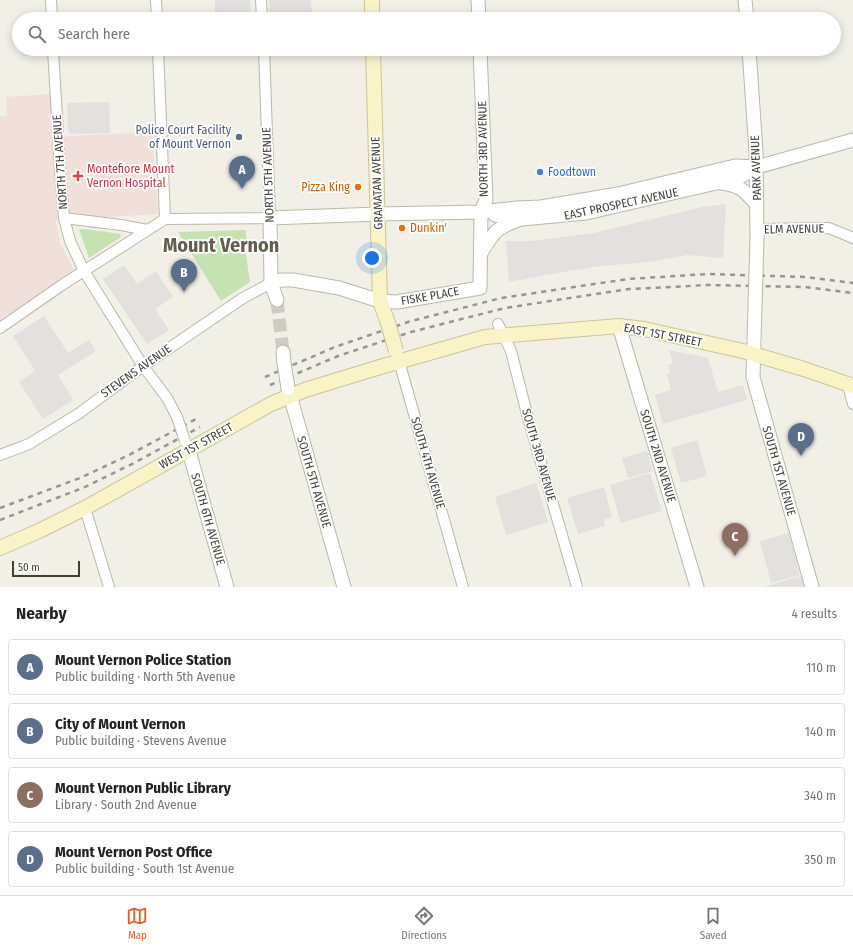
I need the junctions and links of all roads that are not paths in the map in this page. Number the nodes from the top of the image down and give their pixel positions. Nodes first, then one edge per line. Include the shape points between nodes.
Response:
1 (51, 0) edge
2 (156, 0) edge
3 (261, 0) edge
4 (372, 0) edge
5 (478, 0) edge
6 (745, 0) edge
7 (52, 12) edge
8 (156, 12) edge
9 (262, 12) edge
10 (372, 12) edge
11 (479, 12) edge
12 (746, 12) edge
13 (53, 56) edge
14 (158, 56) edge
15 (264, 56) edge
16 (373, 56) edge
17 (480, 56) edge
18 (749, 56) edge
19 (853, 140) edge
20 (757, 167) junction
21 (718, 183) junction
22 (620, 199) junction
23 (757, 205) junction
24 (481, 212) junction
25 (378, 214) junction
26 (64, 218) junction
27 (270, 218) junction
28 (165, 219) junction
29 (522, 219) junction
30 (147, 230) junction
31 (758, 234) junction
32 (853, 238) edge
33 (480, 254) junction
34 (84, 271) junction
35 (270, 283) junction
36 (756, 287) joint
37 (481, 292) joint
38 (277, 300) tunnel mouth
39 (380, 301) junction
40 (619, 326) junction
41 (0, 328) edge
42 (500, 329) junction
43 (754, 347) junction
44 (396, 350) junction
45 (143, 366) junction
46 (286, 375) junction
47 (851, 386) edge
48 (853, 404) edge
49 (187, 446) junction
50 (0, 455) edge
51 (85, 508) junction
52 (0, 548) edge
53 (109, 587) edge
54 (227, 587) edge
55 (344, 587) edge
56 (463, 587) edge
57 (577, 587) edge
58 (697, 587) edge
59 (812, 587) edge

1 - 7 street
2 - 8 street
3 - 9 street
4 - 10 main road
5 - 11 street
6 - 12 street
13 - 26 street, NORTH 7TH AVENUE
14 - 28 street
15 - 27 street, NORTH 5TH AVENUE
16 - 25 main road, GRAMATAN AVENUE
17 - 24 street, NORTH 3RD AVENUE via 486,200
18 - 20 street, PARK AVENUE
19 - 20 street, EAST PROSPECT AVENUE
20 - 21 street, EAST PROSPECT AVENUE via 738,178
20 - 22 street, EAST PROSPECT AVENUE via 735,166
20 - 23 street, PARK AVENUE
21 - 22 street, EAST PROSPECT AVENUE
21 - 23 street via 741,188
22 - 24 street, EAST PROSPECT AVENUE
22 - 29 street, EAST PROSPECT AVENUE via 568,215
23 - 31 street, PARK AVENUE
24 - 25 street, EAST PROSPECT AVENUE
24 - 29 street, EAST PROSPECT AVENUE
24 - 33 street, NORTH 3RD AVENUE
25 - 27 street, EAST PROSPECT AVENUE
25 - 39 main road, GRAMATAN AVENUE
26 - 30 street
26 - 34 street, NORTH 7TH AVENUE via 70,241
27 - 28 street
27 - 35 street, NORTH 5TH AVENUE
28 - 30 street
29 - 33 street via 498,229
30 - 34 street
31 - 32 street, ELM AVENUE via 829,228
31 - 36 street, PARK AVENUE, bridge
33 - 37 street, NORTH 3RD AVENUE
34 - 41 street
34 - 45 street, NORTH 7TH AVENUE
35 - 38 street, NORTH 5TH AVENUE
35 - 39 street, FISKE PLACE via 293,280 339,288
35 - 45 street, STEVENS AVENUE via 243,298
36 - 43 street, SOUTH 1ST AVENUE, bridge
37 - 39 street, FISKE PLACE via 397,302
39 - 44 main road, GRAMATAN AVENUE, bridge
40 - 42 main road, EAST 1ST STREET
40 - 43 main road, EAST 1ST STREET
40 - 58 street, SOUTH 2ND AVENUE
42 - 44 main road, EAST 1ST STREET via 485,337
42 - 57 street, SOUTH 3RD AVENUE via 511,351
43 - 47 main road, EAST 1ST STREET
43 - 59 street, SOUTH 1ST AVENUE via 753,377
44 - 46 main road, WEST 1ST STREET via 305,390
44 - 56 street, SOUTH 4TH AVENUE
45 - 49 street, NORTH 7TH AVENUE, bridge via 167,398
45 - 50 street, STEVENS AVENUE via 78,414 29,444
46 - 49 main road, WEST 1ST STREET via 271,404
46 - 55 street, SOUTH 5TH AVENUE
47 - 48 street
49 - 51 main road, WEST 1ST STREET
49 - 54 street, SOUTH 6TH AVENUE
51 - 52 main road, WEST 1ST STREET
51 - 53 street

